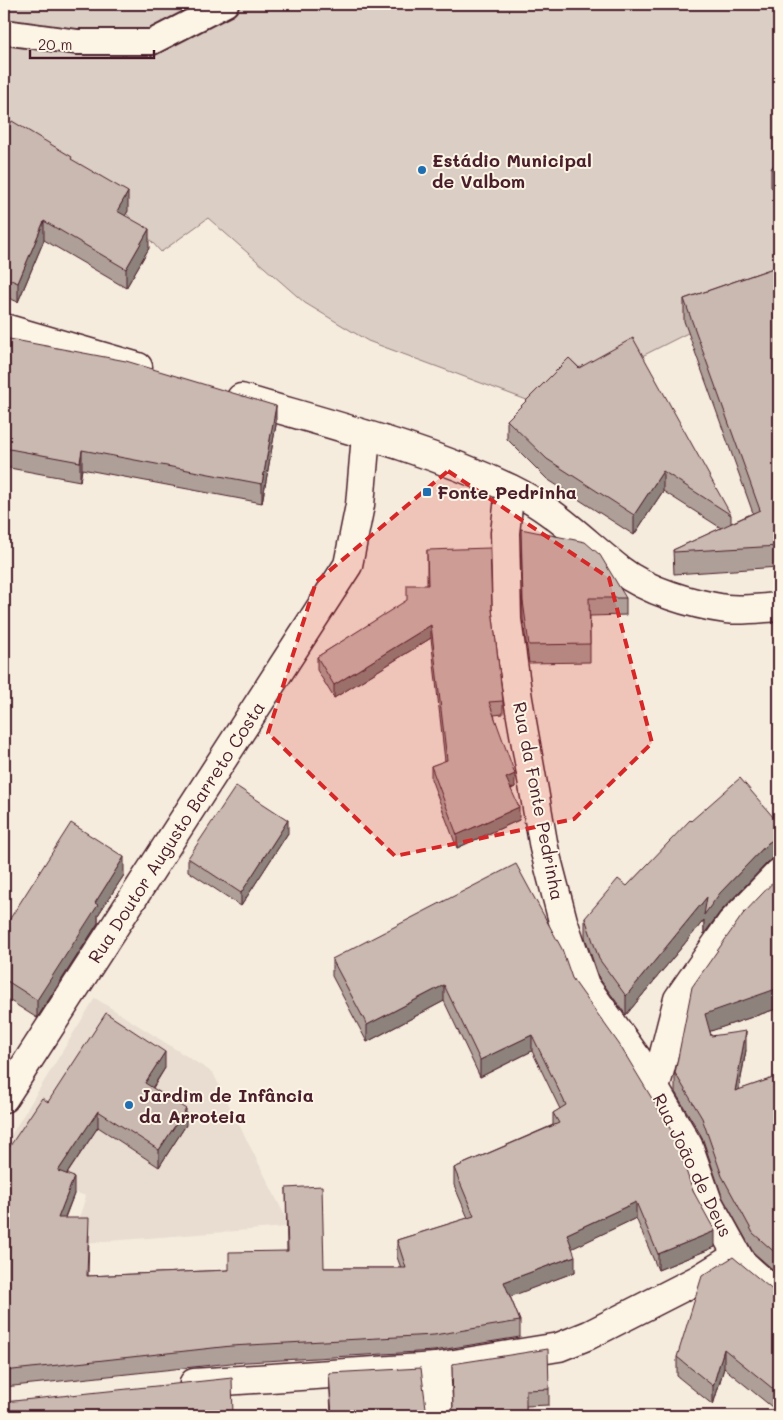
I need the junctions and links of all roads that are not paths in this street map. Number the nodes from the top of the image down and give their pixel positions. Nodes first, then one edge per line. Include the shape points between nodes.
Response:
1 (226, 4) edge
2 (4, 32) edge
3 (4, 328) edge
4 (164, 375) edge
5 (220, 392) edge
6 (366, 435) junction
7 (510, 489) junction
8 (779, 607) edge
9 (779, 873) edge
10 (655, 1089) junction
11 (4, 1098) edge
12 (738, 1255) junction
13 (779, 1296) edge
14 (436, 1367) junction
15 (167, 1386) edge
16 (439, 1416) edge

1 - 2 lane via 152,42 77,42
3 - 4 street
5 - 6 street
6 - 7 street via 444,461
6 - 11 street, Rua Doutor Augusto Barreto Costa via 360,506 348,565
7 - 8 street via 545,507 622,571 661,593 727,609
7 - 10 street, Rua da Fonte Pedrinha via 505,533 507,620 544,848 585,985
9 - 10 street, Rua João de Deus via 731,923 678,999
10 - 12 street, Rua João de Deus via 688,1145 708,1202
12 - 13 street, Rua João de Deus via 741,1262
12 - 14 street via 699,1280 590,1335 559,1347
14 - 15 street
14 - 16 street

